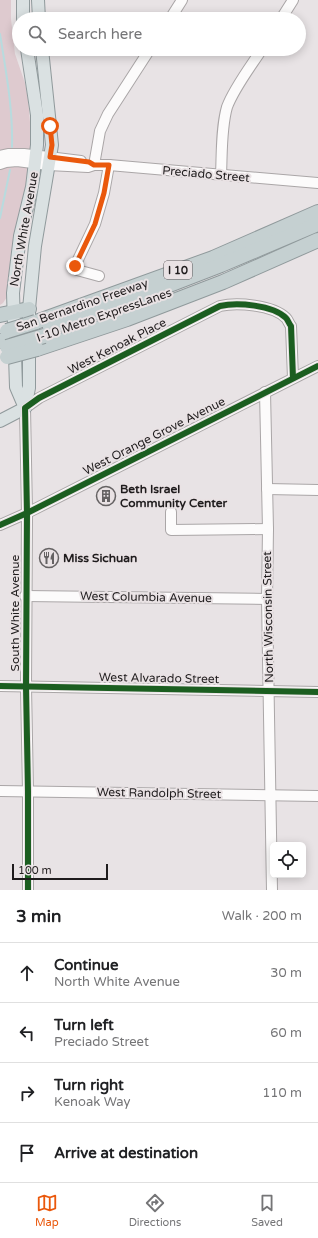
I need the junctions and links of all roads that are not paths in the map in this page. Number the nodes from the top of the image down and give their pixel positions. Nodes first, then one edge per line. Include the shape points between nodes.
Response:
1 (23, 0) edge
2 (38, 0) edge
3 (293, 0) edge
4 (177, 2) edge
5 (23, 12) edge
6 (39, 12) edge
7 (173, 12) edge
8 (285, 12) edge
9 (28, 56) edge
10 (43, 56) edge
11 (145, 56) edge
12 (257, 56) edge
13 (0, 150) edge
14 (11, 154) junction
15 (0, 156) edge
16 (35, 160) junction
17 (49, 161) junction
18 (0, 164) edge
19 (94, 165) junction
20 (109, 165) junction
21 (221, 175) junction
22 (318, 183) edge
23 (318, 212) edge
24 (318, 224) edge
25 (318, 232) edge
26 (318, 240) edge
27 (99, 276) dead end
28 (29, 309) junction
29 (7, 314) edge
30 (39, 330) junction
31 (4, 345) edge
32 (318, 366) edge
33 (293, 378) junction
34 (265, 392) junction
35 (25, 408) junction
36 (0, 421) edge
37 (267, 489) junction
38 (318, 490) edge
39 (171, 512) dead end
40 (27, 513) junction
41 (0, 525) edge
42 (268, 529) junction
43 (26, 596) junction
44 (267, 599) junction
45 (0, 686) edge
46 (26, 687) junction
47 (269, 691) junction
48 (318, 692) edge
49 (0, 791) edge
50 (28, 791) junction
51 (270, 795) junction
52 (318, 796) edge
53 (28, 890) edge
54 (272, 890) edge

1 - 5 main road
2 - 6 main road
3 - 8 street
4 - 7 street
9 - 16 main road, North White Avenue via 37,115
10 - 17 main road, North White Avenue via 52,145
11 - 19 street via 108,114 100,131
12 - 21 street via 227,108
13 - 14 street
14 - 15 street
14 - 16 street
16 - 17 street, Preciado Street
16 - 18 street
16 - 29 main road, North White Avenue via 32,187 20,236 13,293
17 - 19 street, Preciado Street via 88,167
17 - 28 main road, North White Avenue via 35,246
19 - 20 street, Preciado Street
20 - 21 street, Preciado Street
20 - 27 street via 95,224 75,266 77,270
21 - 22 street, Preciado Street
23 - 30 highway, San Bernardino Freeway / I 10
24 - 30 highway, I-10 Metro ExpressLanes via 115,306
25 - 30 highway, I-10 Metro ExpressLanes via 162,296 73,328
26 - 31 highway, San Bernardino Freeway / I 10, bridge via 222,282 127,319 37,349
28 - 29 highway
28 - 35 main road, South White Avenue via 29,388
29 - 35 main road, North White Avenue via 16,386
30 - 31 highway, San Bernardino Freeway / I 10, bridge
32 - 33 street, West Orange Grove Avenue
33 - 34 street, West Orange Grove Avenue
33 - 35 street, West Kenoak Place via 291,326 287,319 281,314 258,306 231,304 220,306 39,398
34 - 37 street, North Wisconsin Street
34 - 40 street, West Orange Grove Avenue
35 - 36 main road
35 - 40 street, South White Avenue
37 - 38 street
37 - 42 street, North Wisconsin Street
39 - 42 street via 172,530
40 - 41 street, West Orange Grove Avenue
40 - 43 street, South White Avenue
42 - 44 street, North Wisconsin Street
43 - 44 street, West Columbia Avenue
43 - 46 street, South White Avenue
44 - 47 street, North Wisconsin Street
45 - 46 street, West Alvarado Street
46 - 47 street, West Alvarado Street
46 - 50 street, South White Avenue
47 - 48 street, West Alvarado Street
47 - 51 street, North Wisconsin Street
49 - 50 street, West Randolph Street
50 - 51 street, West Randolph Street
50 - 53 street, South White Avenue
51 - 52 street, West Randolph Street
51 - 54 street, North Wisconsin Street

